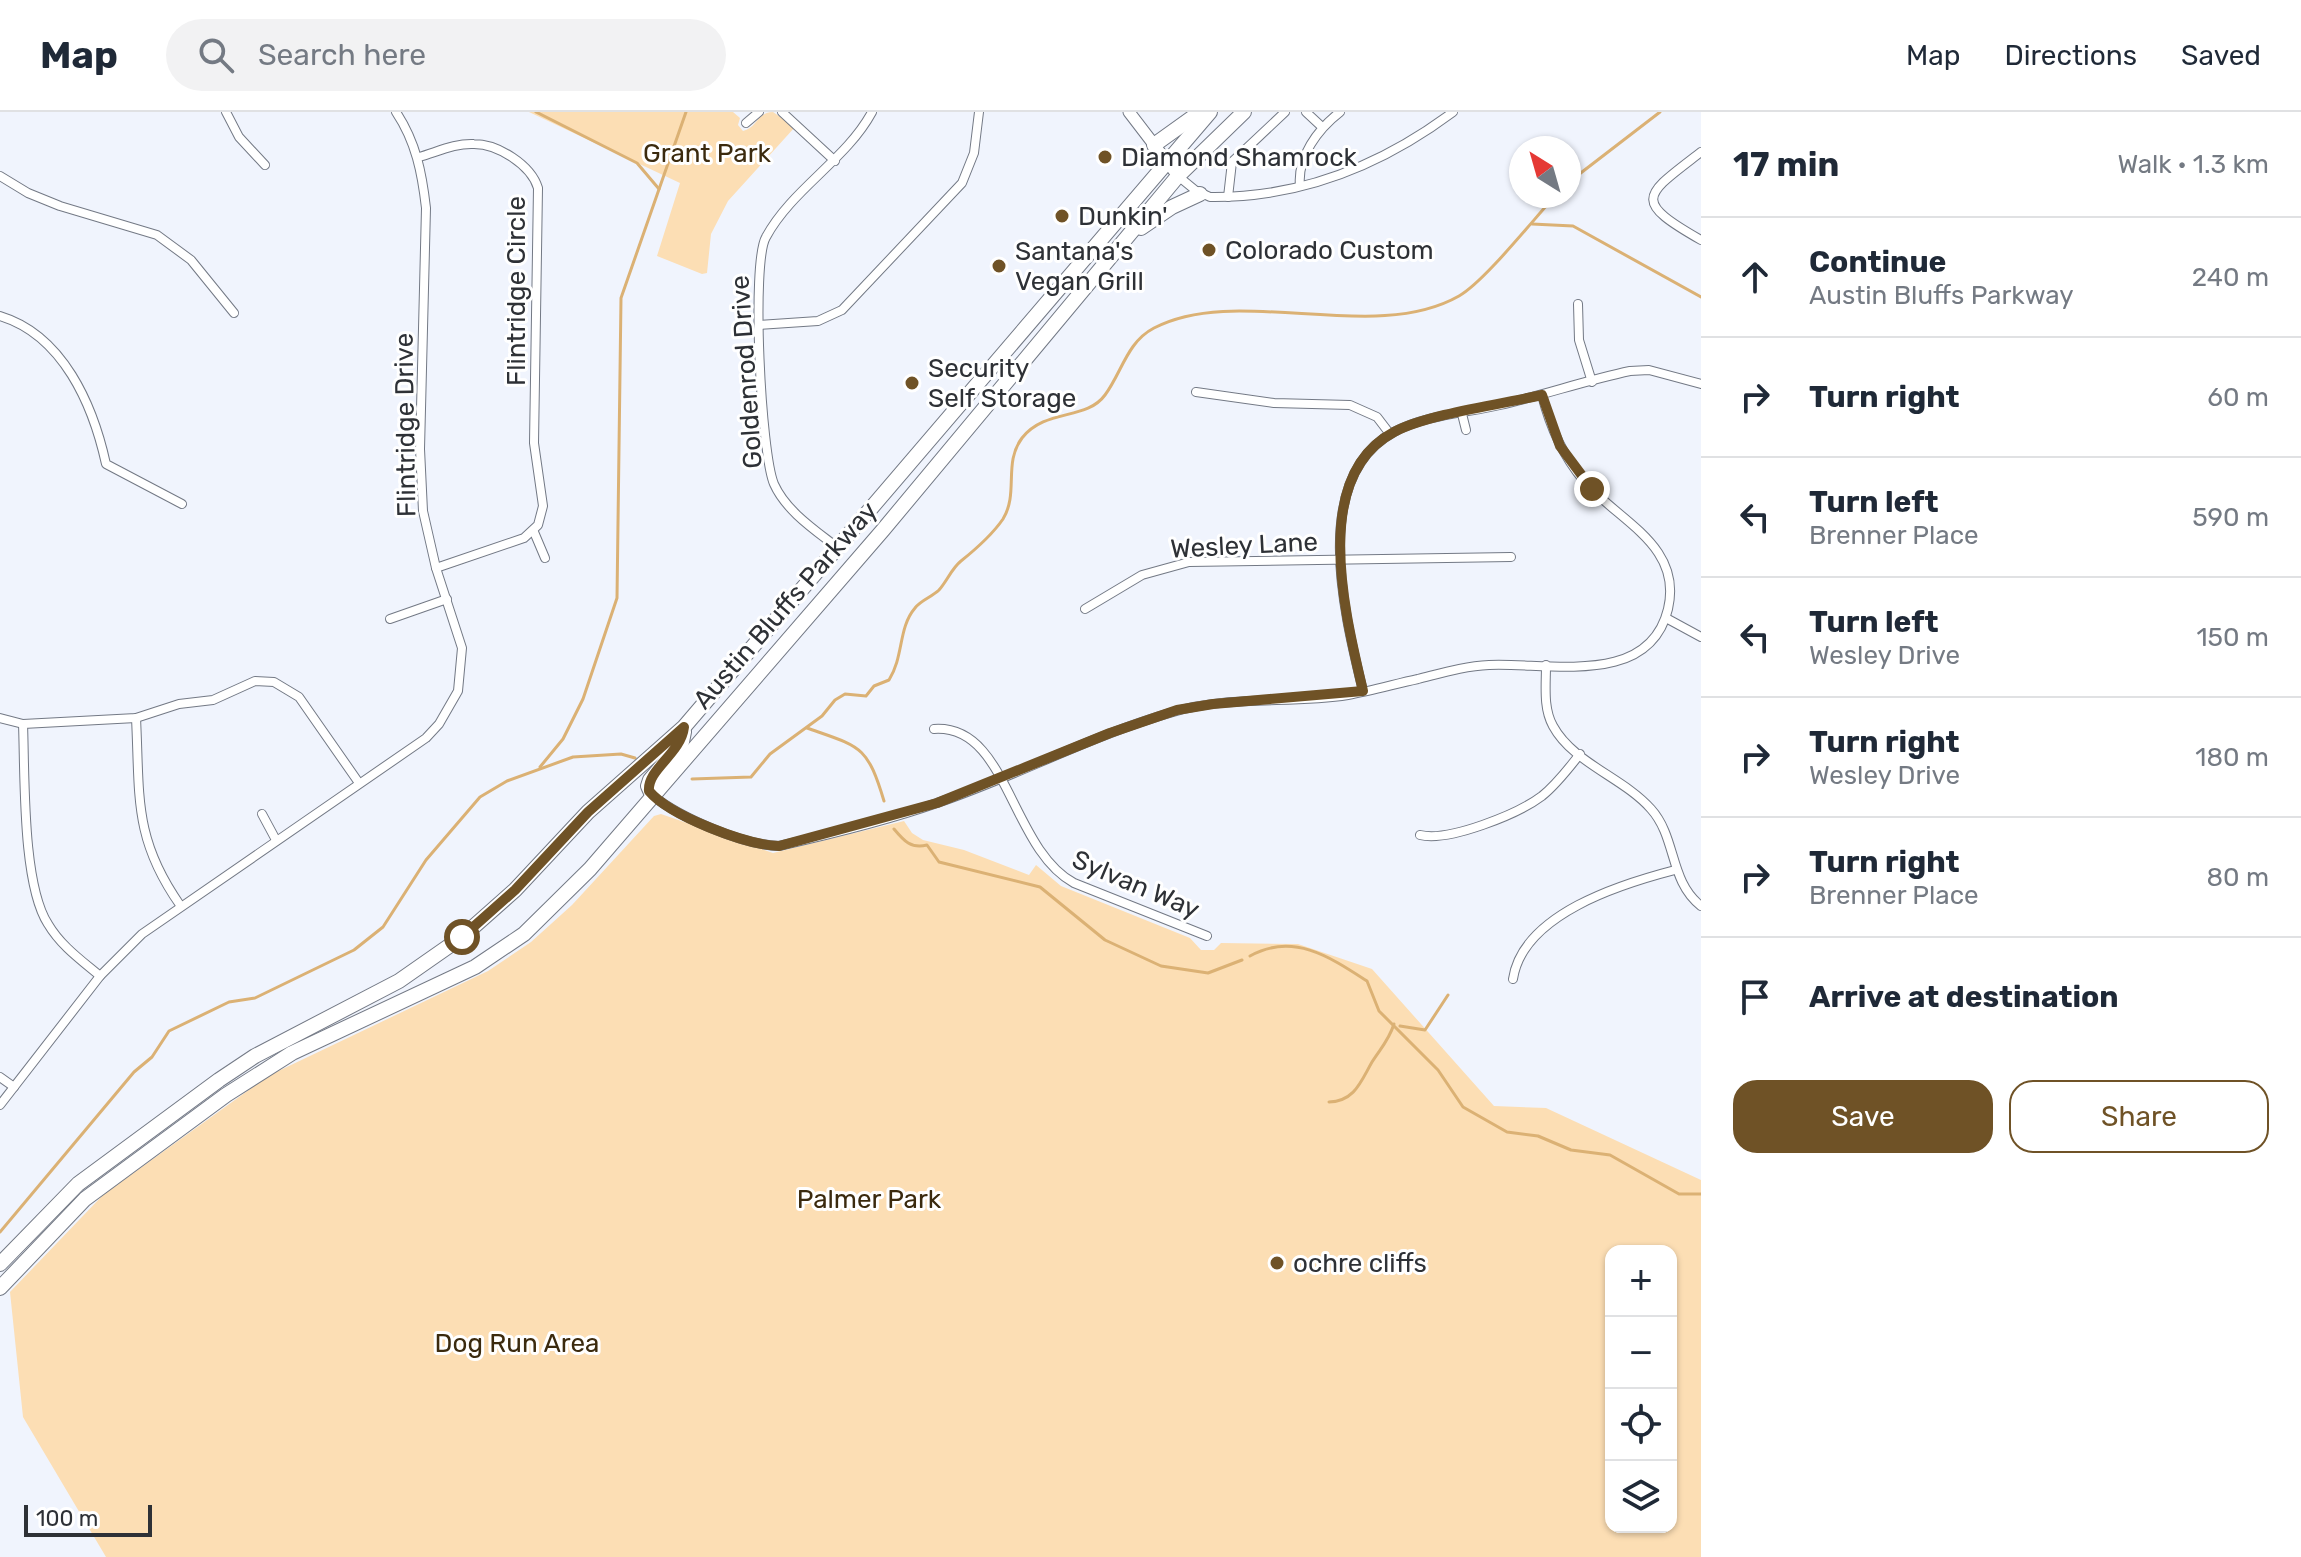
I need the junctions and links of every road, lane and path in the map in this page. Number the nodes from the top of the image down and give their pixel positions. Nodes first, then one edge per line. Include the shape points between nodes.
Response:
1 (226, 112) edge
2 (396, 112) edge
3 (759, 112) edge
4 (782, 112) edge
5 (872, 112) edge
6 (979, 112) edge
7 (1129, 112) edge
8 (1200, 112) edge
9 (1210, 112) edge
10 (1244, 112) edge
11 (1285, 112) edge
12 (1306, 112) edge
13 (1340, 112) edge
14 (1453, 112) edge
15 (746, 123) dead end
16 (1321, 126) junction
17 (1154, 145) junction
18 (1701, 152) edge
19 (419, 157) junction
20 (1167, 160) junction
21 (835, 161) junction
22 (265, 165) dead end
23 (0, 176) edge
24 (1178, 176) junction
25 (1300, 186) junction
26 (1200, 194) junction
27 (1228, 197) junction
28 (1125, 240) junction
29 (1701, 240) edge
30 (1578, 304) dead end
31 (234, 313) dead end
32 (0, 316) edge
33 (760, 325) junction
34 (1592, 382) junction
35 (1701, 384) edge
36 (1196, 392) dead end
37 (1542, 395) junction
38 (1462, 414) junction
39 (1466, 430) dead end
40 (1390, 434) junction
41 (182, 504) dead end
42 (534, 532) junction
43 (838, 548) junction
44 (1511, 557) dead end
45 (545, 558) dead end
46 (1342, 561) junction
47 (436, 568) junction
48 (447, 599) junction
49 (1085, 609) dead end
50 (1666, 618) junction
51 (390, 619) dead end
52 (1701, 637) edge
53 (1546, 665) junction
54 (1363, 691) junction
55 (0, 718) edge
56 (136, 718) junction
57 (23, 724) junction
58 (684, 727) junction
59 (934, 729) dead end
60 (1580, 754) junction
61 (1001, 778) junction
62 (359, 783) junction
63 (652, 795) junction
64 (262, 814) dead end
65 (1420, 835) dead end
66 (276, 840) junction
67 (1675, 870) junction
68 (180, 905) junction
69 (1701, 906) edge
70 (1207, 936) dead end
71 (100, 976) junction
72 (1513, 979) dead end
73 (0, 1077) edge
74 (14, 1087) junction
75 (0, 1105) edge
76 (0, 1264) edge
77 (0, 1288) edge

1 - 22 street via 239,137
2 - 19 street, Flintridge Drive
3 - 15 street
4 - 21 street
5 - 21 street, Goldenrod Drive
6 - 33 street via 974,153 962,183 842,310 818,321
7 - 17 street
8 - 17 main road
9 - 20 main road, Austin Bluffs Parkway
10 - 24 main road, Austin Bluffs Parkway
11 - 27 street via 1232,162
12 - 16 street
13 - 16 street
14 - 25 street via 1373,162
16 - 25 street via 1298,170
17 - 20 street
18 - 29 street via 1648,198 1661,216
19 - 42 street, Flintridge Circle via 482,144 520,162 535,176 534,443 543,506
19 - 47 street, Flintridge Drive via 426,208 421,479
20 - 24 street
20 - 43 main road, Austin Bluffs Parkway
21 - 33 street, Goldenrod Drive via 776,221 762,245
23 - 31 street via 60,206 164,240 191,260
24 - 26 street
24 - 28 main road, Austin Bluffs Parkway
25 - 27 street
26 - 27 street
26 - 28 main road
28 - 63 main road, Austin Bluffs Parkway
30 - 34 street via 1579,340
32 - 41 street via 33,332 55,353 86,400 106,464
33 - 43 street, Goldenrod Drive via 770,472 789,506
34 - 35 street via 1640,370
34 - 37 street
36 - 40 street via 1283,404 1350,405 1369,411
37 - 38 street
37 - 50 street via 1555,435 1575,469 1662,556 1671,586
38 - 39 street
38 - 40 street
40 - 46 street via 1366,455 1347,485
42 - 45 street
42 - 47 street
43 - 58 main road, Austin Bluffs Parkway
44 - 46 street, Wesley Lane
46 - 49 street, Wesley Lane via 1177,564 1142,575
46 - 54 street via 1344,606
47 - 48 street, Flintridge Drive
48 - 51 street
48 - 62 street, Flintridge Drive via 462,648 458,691 426,738
50 - 52 street
50 - 53 street via 1645,647 1619,662
53 - 54 street via 1476,666
53 - 60 street via 1549,716 1559,735
54 - 61 street via 1177,710
55 - 57 street
56 - 57 street
56 - 62 street via 213,700 255,681 274,682 299,697
56 - 68 street via 143,835 156,869
57 - 71 street via 32,874 39,908 63,945
58 - 63 main road via 682,742 650,780
58 - 76 main road, Austin Bluffs Parkway via 588,812 462,937 399,981 219,1080 78,1184
59 - 61 street, Sylvan Way via 949,728 980,747
60 - 65 street via 1552,788 1522,808 1436,839
60 - 67 street via 1654,811
61 - 63 street via 937,803 779,846 677,813
61 - 70 street, Sylvan Way via 1035,848 1056,873
62 - 66 street, Flintridge Drive
63 - 77 main road, Austin Bluffs Parkway via 590,869 524,934 450,980 263,1070 85,1199
64 - 66 street
66 - 68 street, Flintridge Drive
67 - 69 street via 1683,888
67 - 72 street via 1628,882 1579,904 1521,955
68 - 71 street, Flintridge Drive via 130,944
71 - 74 street, Flintridge Drive
73 - 74 street
74 - 75 street, Flintridge Drive

